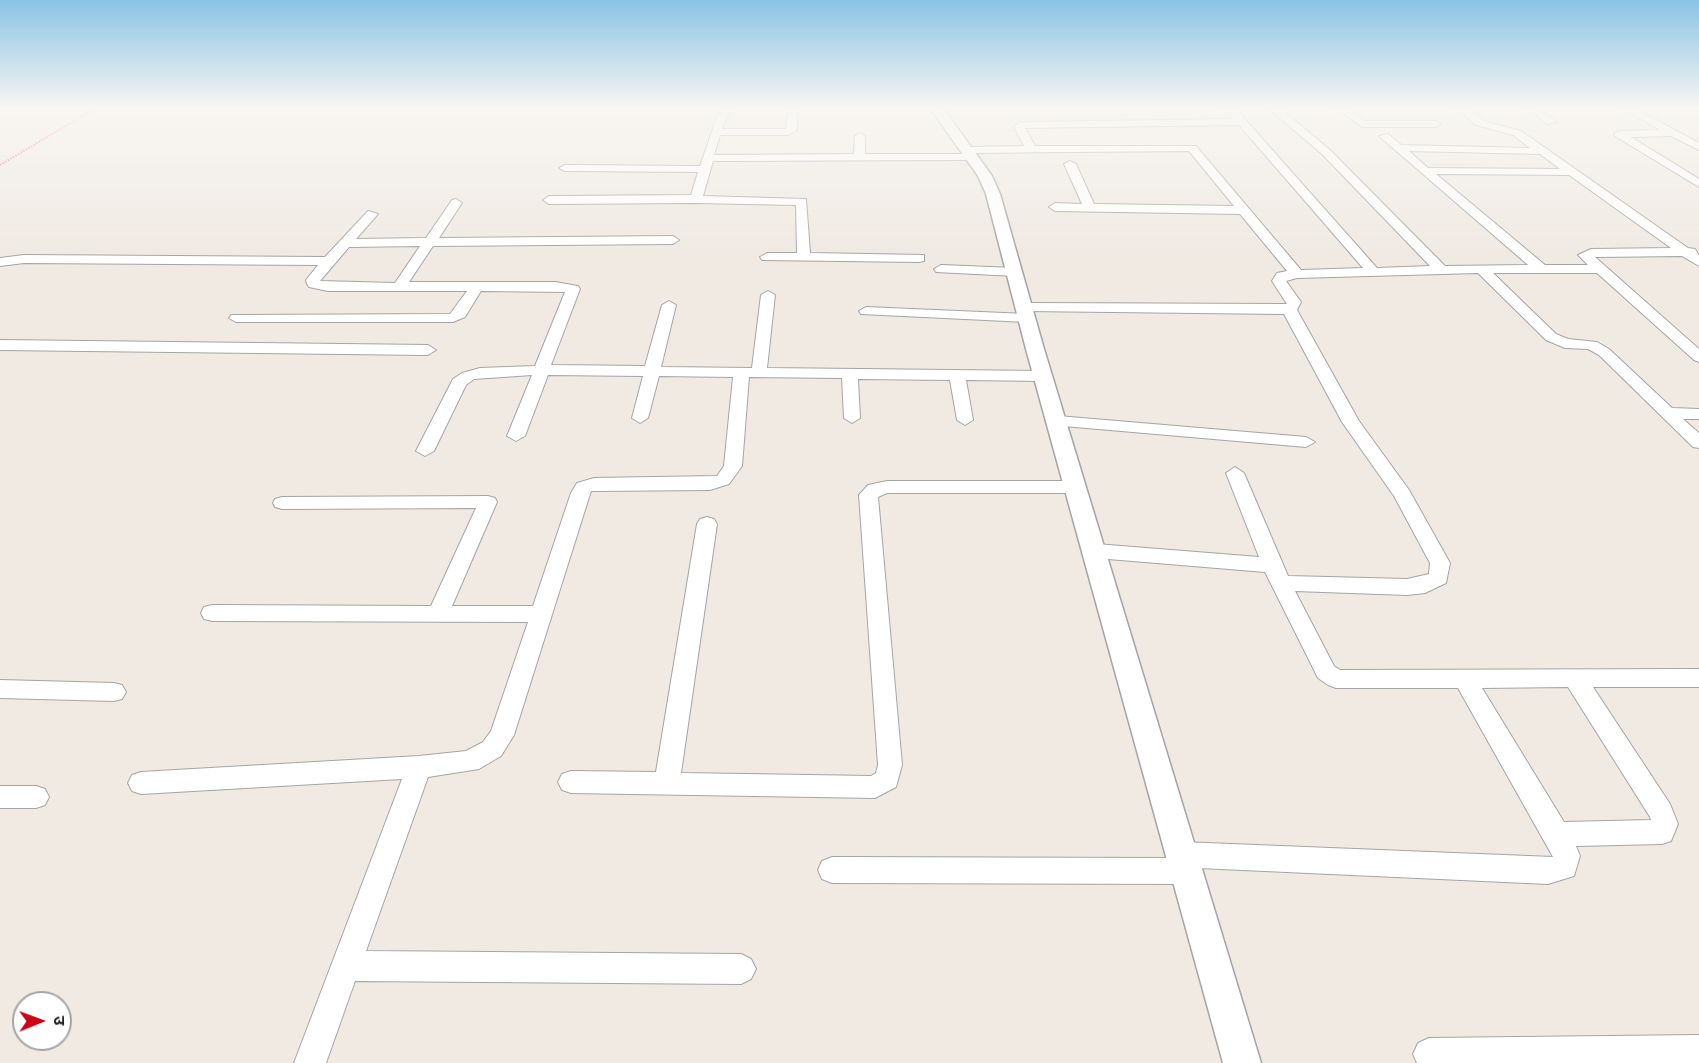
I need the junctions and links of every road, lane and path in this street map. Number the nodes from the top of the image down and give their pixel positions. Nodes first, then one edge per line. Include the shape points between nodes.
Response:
1 (709, 158) edge
2 (859, 158) joint
3 (870, 158) edge
4 (972, 158) edge
5 (1200, 158) edge
6 (1273, 158) edge
7 (1331, 158) edge
8 (1411, 158) edge
9 (1551, 158) edge
10 (1656, 158) edge
11 (707, 164) junction
12 (1070, 164) dead end
13 (565, 168) dead end
14 (1427, 171) junction
15 (1572, 172) junction
16 (1699, 184) edge
17 (696, 199) junction
18 (549, 200) dead end
19 (456, 203) dead end
20 (1055, 207) dead end
21 (1090, 207) junction
22 (1244, 210) junction
23 (372, 214) dead end
24 (673, 240) dead end
25 (430, 242) junction
26 (345, 243) junction
27 (1693, 252) edge
28 (767, 257) dead end
29 (804, 257) junction
30 (920, 258) dead end
31 (329, 261) junction
32 (0, 262) edge
33 (1699, 262) edge
34 (1540, 268) junction
35 (941, 269) dead end
36 (1481, 269) junction
37 (1598, 269) junction
38 (1441, 270) junction
39 (1373, 271) junction
40 (1015, 272) junction
41 (1297, 274) junction
42 (399, 286) junction
43 (477, 286) junction
44 (768, 295) dead end
45 (669, 305) dead end
46 (1289, 309) junction
47 (866, 311) dead end
48 (1025, 312) junction
49 (236, 318) dead end
50 (0, 345) edge
51 (428, 350) dead end
52 (1699, 357) edge
53 (543, 370) junction
54 (652, 372) junction
55 (750, 372) junction
56 (850, 374) junction
57 (957, 375) junction
58 (1043, 376) junction
59 (1669, 413) junction
60 (1699, 414) edge
61 (640, 418) dead end
62 (852, 418) dead end
63 (964, 420) dead end
64 (1058, 421) junction
65 (516, 436) dead end
66 (1306, 442) dead end
67 (1699, 443) edge
68 (425, 451) dead end
69 (1235, 473) dead end
70 (1077, 487) junction
71 (282, 503) dead end
72 (707, 524) dead end
73 (1096, 551) junction
74 (1278, 574) junction
75 (212, 613) dead end
76 (438, 614) junction
77 (541, 614) junction
78 (1464, 678) junction
79 (1574, 678) junction
80 (1699, 678) edge
81 (0, 689) edge
82 (114, 692) dead end
83 (419, 767) junction
84 (571, 782) dead end
85 (141, 783) dead end
86 (667, 784) junction
87 (0, 796) edge
88 (36, 797) dead end
89 (1557, 834) junction
90 (1185, 863) junction
91 (832, 870) dead end
92 (344, 966) junction
93 (741, 969) dead end
94 (1699, 1051) edge
95 (1429, 1054) dead end
96 (310, 1063) edge
97 (1242, 1063) edge

1 - 11 street
2 - 3 street
2 - 11 street
4 - 40 street via 993,194
5 - 22 street
6 - 39 street
7 - 38 street
8 - 14 street
9 - 15 street
10 - 16 street
11 - 13 street
11 - 17 street
12 - 21 street
14 - 15 street
14 - 34 street
15 - 27 street
17 - 18 street
17 - 29 street via 802,202
19 - 25 street
20 - 21 street
21 - 22 street
22 - 41 street
23 - 26 street
24 - 25 street
25 - 26 street
25 - 42 street
26 - 31 street
27 - 33 street
27 - 37 street via 1587,254
28 - 29 street
29 - 30 street
31 - 32 street
31 - 42 street via 313,280 314,284
34 - 36 street
34 - 37 street
35 - 40 street
36 - 38 street
36 - 59 street via 1551,337 1598,348
37 - 52 street
38 - 39 street
39 - 41 street
40 - 48 street
41 - 46 street via 1279,280 1294,302
42 - 43 street
43 - 49 street via 460,314 453,318
43 - 53 street via 573,289
44 - 55 street
45 - 54 street
46 - 48 street
46 - 74 street via 1352,422 1402,494 1440,563 1439,578 1407,587
47 - 48 street
48 - 58 street
50 - 51 street
53 - 54 street
53 - 65 street
53 - 68 street via 468,376 459,382
54 - 55 street
54 - 61 street
55 - 56 street
55 - 77 street via 729,475 710,483 584,487
56 - 57 street
56 - 62 street
57 - 58 street
57 - 63 street
58 - 64 street
59 - 60 street
59 - 67 street
64 - 66 street
64 - 70 street
69 - 74 street
70 - 73 street
70 - 86 street via 887,487 868,495 890,765 887,779 875,787
71 - 76 street via 489,502
72 - 86 street
73 - 74 street
73 - 90 street
74 - 78 street via 1326,672 1336,679
75 - 76 street
76 - 77 street
77 - 83 street via 502,735 492,749 470,761
78 - 79 street
78 - 89 street
79 - 80 street
79 - 89 street via 1665,824 1662,832
81 - 82 street
83 - 85 street
83 - 92 street
84 - 86 street
87 - 88 street
89 - 90 street via 1567,856 1564,867 1548,871
90 - 91 street
90 - 97 street
92 - 93 street
92 - 96 street
94 - 95 street

